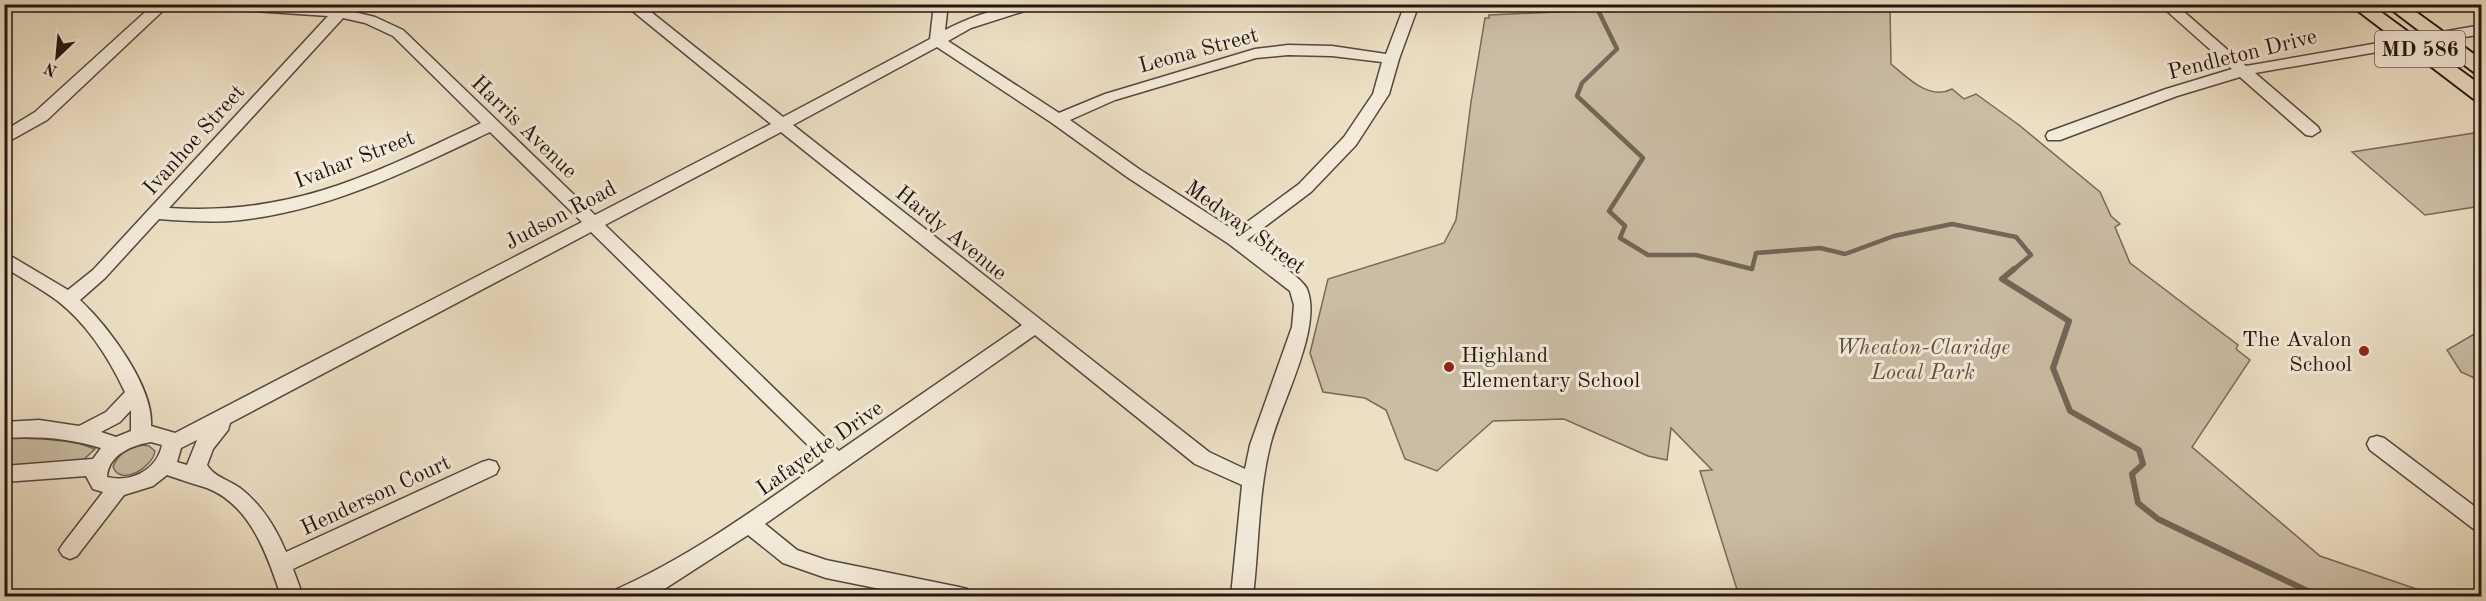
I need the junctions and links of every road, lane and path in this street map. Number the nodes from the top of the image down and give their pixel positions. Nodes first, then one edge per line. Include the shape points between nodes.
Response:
1 (163, 4) edge
2 (207, 4) edge
3 (631, 4) edge
4 (941, 4) edge
5 (1032, 4) edge
6 (1412, 4) edge
7 (2166, 4) edge
8 (2358, 4) edge
9 (2393, 4) edge
10 (345, 9) edge
11 (2481, 29) edge
12 (2440, 38) junction
13 (937, 40) junction
14 (2412, 43) junction
15 (1391, 59) junction
16 (2481, 69) edge
17 (2242, 72) junction
18 (2481, 96) edge
19 (1058, 119) junction
20 (491, 125) junction
21 (782, 125) junction
22 (2312, 131) dead end
23 (2054, 136) dead end
24 (4, 138) edge
25 (155, 213) junction
26 (593, 224) junction
27 (1235, 240) junction
28 (4, 258) edge
29 (68, 300) junction
30 (1034, 326) junction
31 (135, 394) junction
32 (231, 415) junction
33 (4, 430) edge
34 (81, 434) junction
35 (140, 435) junction
36 (172, 444) junction
37 (2377, 444) dead end
38 (117, 446) junction
39 (838, 462) junction
40 (164, 466) junction
41 (98, 467) junction
42 (489, 468) dead end
43 (4, 474) edge
44 (205, 480) junction
45 (1253, 481) junction
46 (118, 488) junction
47 (749, 524) junction
48 (2481, 524) edge
49 (70, 550) dead end
50 (282, 564) junction
51 (292, 597) edge
52 (625, 597) edge
53 (959, 597) edge
54 (1242, 597) edge

1 - 24 street via 41,116
2 - 10 street, Harris Avenue
3 - 21 street, Hardy Avenue
4 - 13 street
5 - 13 street, Judson Road via 966,25
6 - 15 street
7 - 17 street
8 - 14 main road, MD 586
9 - 12 main road, MD 586
10 - 20 street, Harris Avenue via 398,33
10 - 25 street, Ivanhoe Street
11 - 12 street, Pendleton Drive
12 - 14 street, Pendleton Drive
12 - 16 main road, MD 586
13 - 19 street, Medway Street
13 - 21 street, Judson Road
14 - 17 street, Pendleton Drive via 2314,56
14 - 18 main road, MD 586
15 - 19 street, Leona Street via 1332,51 1255,54 1110,97
15 - 27 street via 1381,94 1350,141 1305,188
17 - 22 street
17 - 23 street, Pendleton Drive via 2193,85
19 - 27 street, Medway Street
20 - 25 street, Ivahar Street via 377,178 286,207 243,214
20 - 26 street, Harris Avenue
21 - 26 street, Judson Road
21 - 30 street, Hardy Avenue
25 - 29 street, Ivanhoe Street via 99,274
26 - 32 street, Judson Road
26 - 39 street, Harris Avenue
27 - 45 street, Medway Street via 1290,280 1298,288 1303,305 1301,327 1260,445
28 - 29 street
29 - 31 street via 94,326
30 - 39 street, Lafayette Drive
30 - 45 street, Hardy Avenue via 1202,458
31 - 34 street via 113,417
31 - 35 street via 143,423
32 - 36 street, Judson Road
32 - 44 street via 201,451 198,465
33 - 34 street via 39,428
34 - 38 street
35 - 36 street via 161,435
35 - 38 street
36 - 40 street
37 - 48 street
38 - 41 street
39 - 47 street, Lafayette Drive
40 - 44 street
40 - 46 street via 143,481
41 - 43 street
41 - 46 street via 96,477 100,483
42 - 50 street, Henderson Court
44 - 50 street via 251,509
45 - 54 street, Medway Street
46 - 49 street
47 - 52 street, Lafayette Drive
47 - 53 street via 790,557
50 - 51 street

